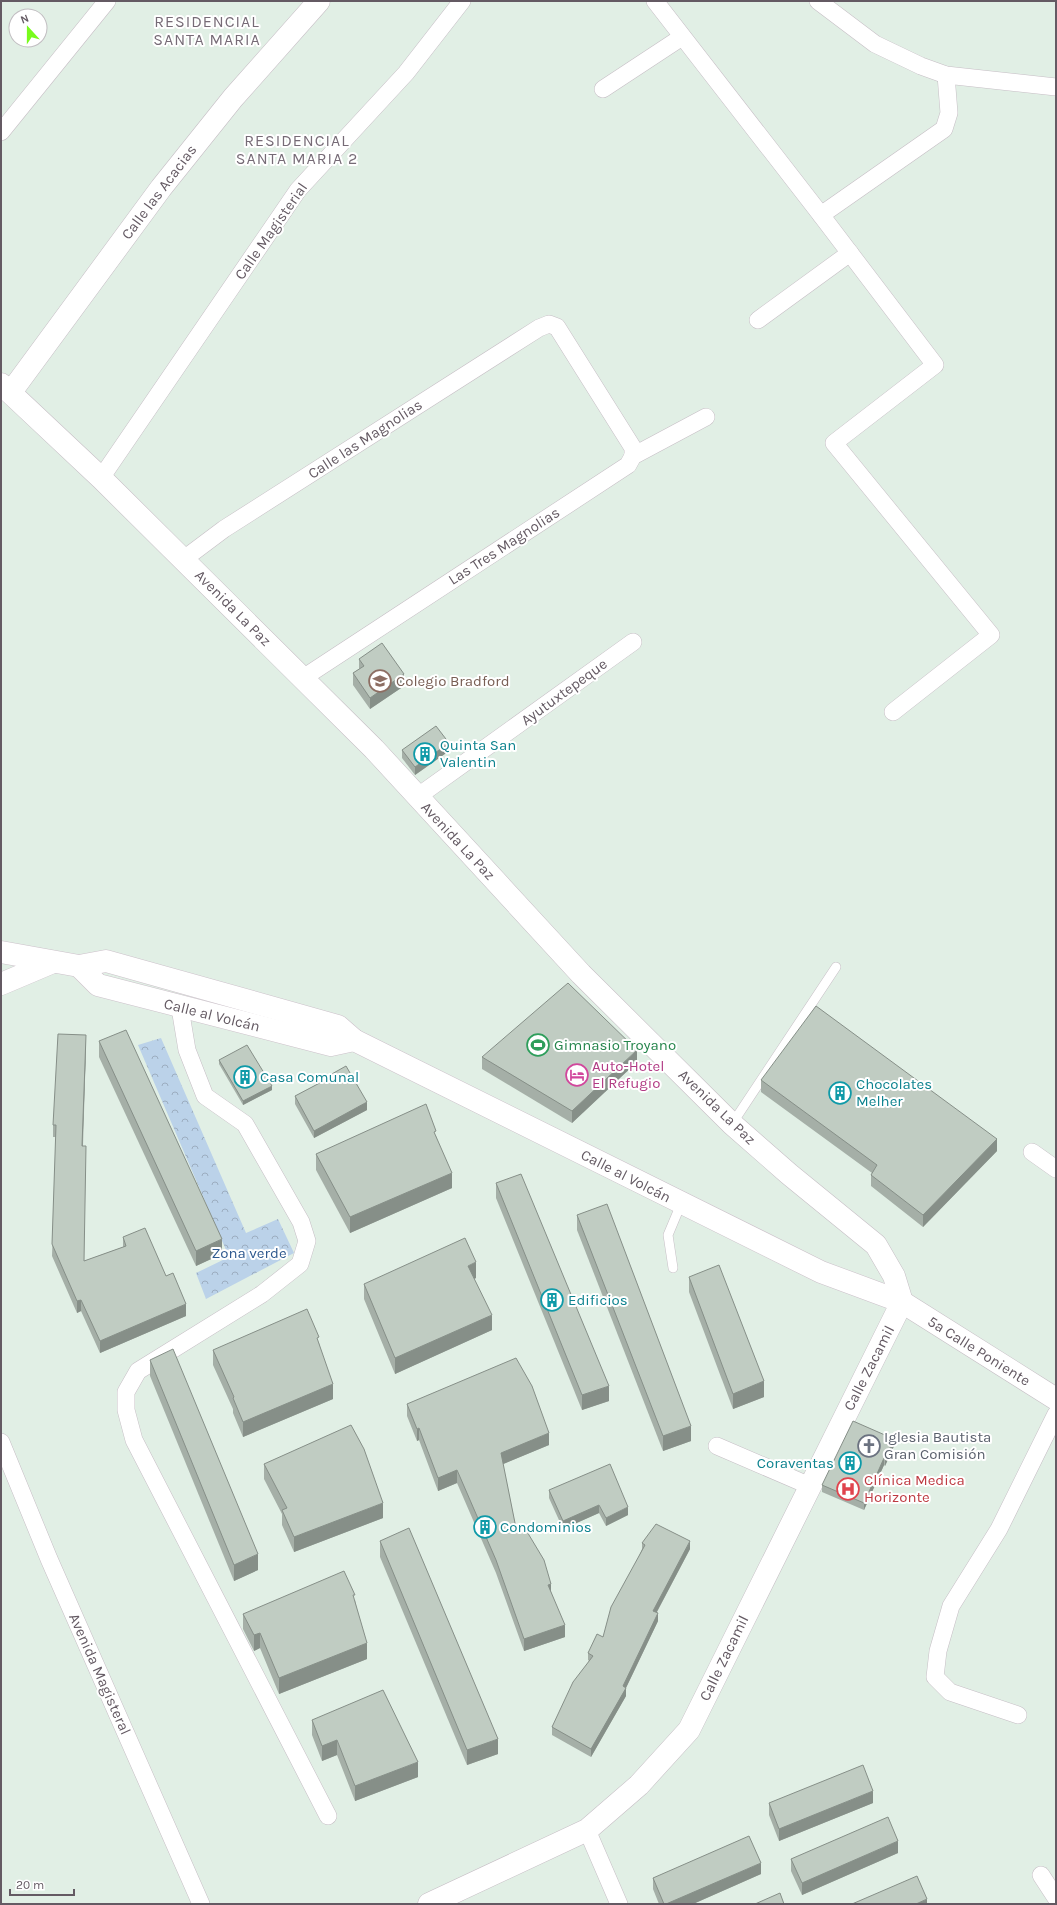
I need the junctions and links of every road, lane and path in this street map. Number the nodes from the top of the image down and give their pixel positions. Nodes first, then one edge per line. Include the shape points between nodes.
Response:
1 (107, 1) edge
2 (319, 1) edge
3 (462, 1) edge
4 (654, 1) edge
5 (818, 1) edge
6 (682, 37) junction
7 (946, 74) junction
8 (1056, 87) edge
9 (603, 90) dead end
10 (1, 132) edge
11 (821, 215) junction
12 (850, 253) junction
13 (758, 320) dead end
14 (6, 388) edge
15 (706, 417) dead end
16 (633, 456) junction
17 (101, 478) junction
18 (184, 559) junction
19 (633, 642) dead end
20 (303, 678) junction
21 (893, 712) dead end
22 (417, 797) junction
23 (1, 952) edge
24 (54, 962) junction
25 (79, 966) junction
26 (836, 967) dead end
27 (1, 984) edge
28 (180, 1008) junction
29 (354, 1040) junction
30 (732, 1124) junction
31 (1032, 1152) dead end
32 (1056, 1169) edge
33 (681, 1204) junction
34 (673, 1268) dead end
35 (902, 1302) junction
36 (1056, 1399) edge
37 (1056, 1414) edge
38 (1, 1442) edge
39 (717, 1446) dead end
40 (810, 1486) junction
41 (1018, 1715) dead end
42 (328, 1816) dead end
43 (587, 1830) junction
44 (1041, 1875) dead end
45 (1056, 1898) edge
46 (202, 1904) edge
47 (429, 1904) edge
48 (619, 1904) edge

1 - 10 street
2 - 14 street, Calle las Acacias via 232,98
3 - 17 street, Calle Magisterial via 406,73 298,190
4 - 6 street
5 - 7 street via 875,44 921,66
6 - 9 street
6 - 11 street
7 - 8 street
7 - 11 street via 949,113 944,129
11 - 12 street
12 - 13 street
12 - 21 street via 935,365 834,443 991,635
14 - 17 street, Avenida La Paz
15 - 16 street, Las Tres Magnolias
16 - 18 street, Calle las Magnolias via 634,448 557,327 549,324 224,529
16 - 20 street, Las Tres Magnolias via 628,465
17 - 18 street, Avenida La Paz
18 - 20 street, Avenida La Paz
19 - 22 street, Ayutuxtepeque
20 - 22 street, Avenida La Paz
22 - 30 street, Avenida La Paz via 581,974
23 - 24 street, Calle al Volcán
24 - 25 street, Calle al Volcán
24 - 27 street
25 - 28 street, Calle al Volcán via 98,985
25 - 29 street, Calle al Volcán via 106,961 338,1026
26 - 30 lane
28 - 29 street, Calle al Volcán via 332,1045
28 - 42 street via 187,1050 205,1096 245,1124 301,1222 307,1241 300,1264 262,1294 138,1371 126,1392 126,1410 134,1440
29 - 33 street, Calle al Volcán
30 - 35 street, Avenida La Paz via 876,1245 894,1276
31 - 32 street
33 - 34 lane via 668,1235
33 - 35 street, Calle al Volcán via 821,1272
35 - 36 street, 5a Calle Poniente
35 - 40 street, Calle Zacamil
37 - 41 street via 999,1528 951,1606 938,1651 935,1677 950,1692
38 - 46 street, Avenida Magisteral via 49,1559
39 - 40 street
40 - 43 street, Calle Zacamil via 689,1730 639,1785
43 - 47 street, Calle Zacamil
43 - 48 street
44 - 45 street

